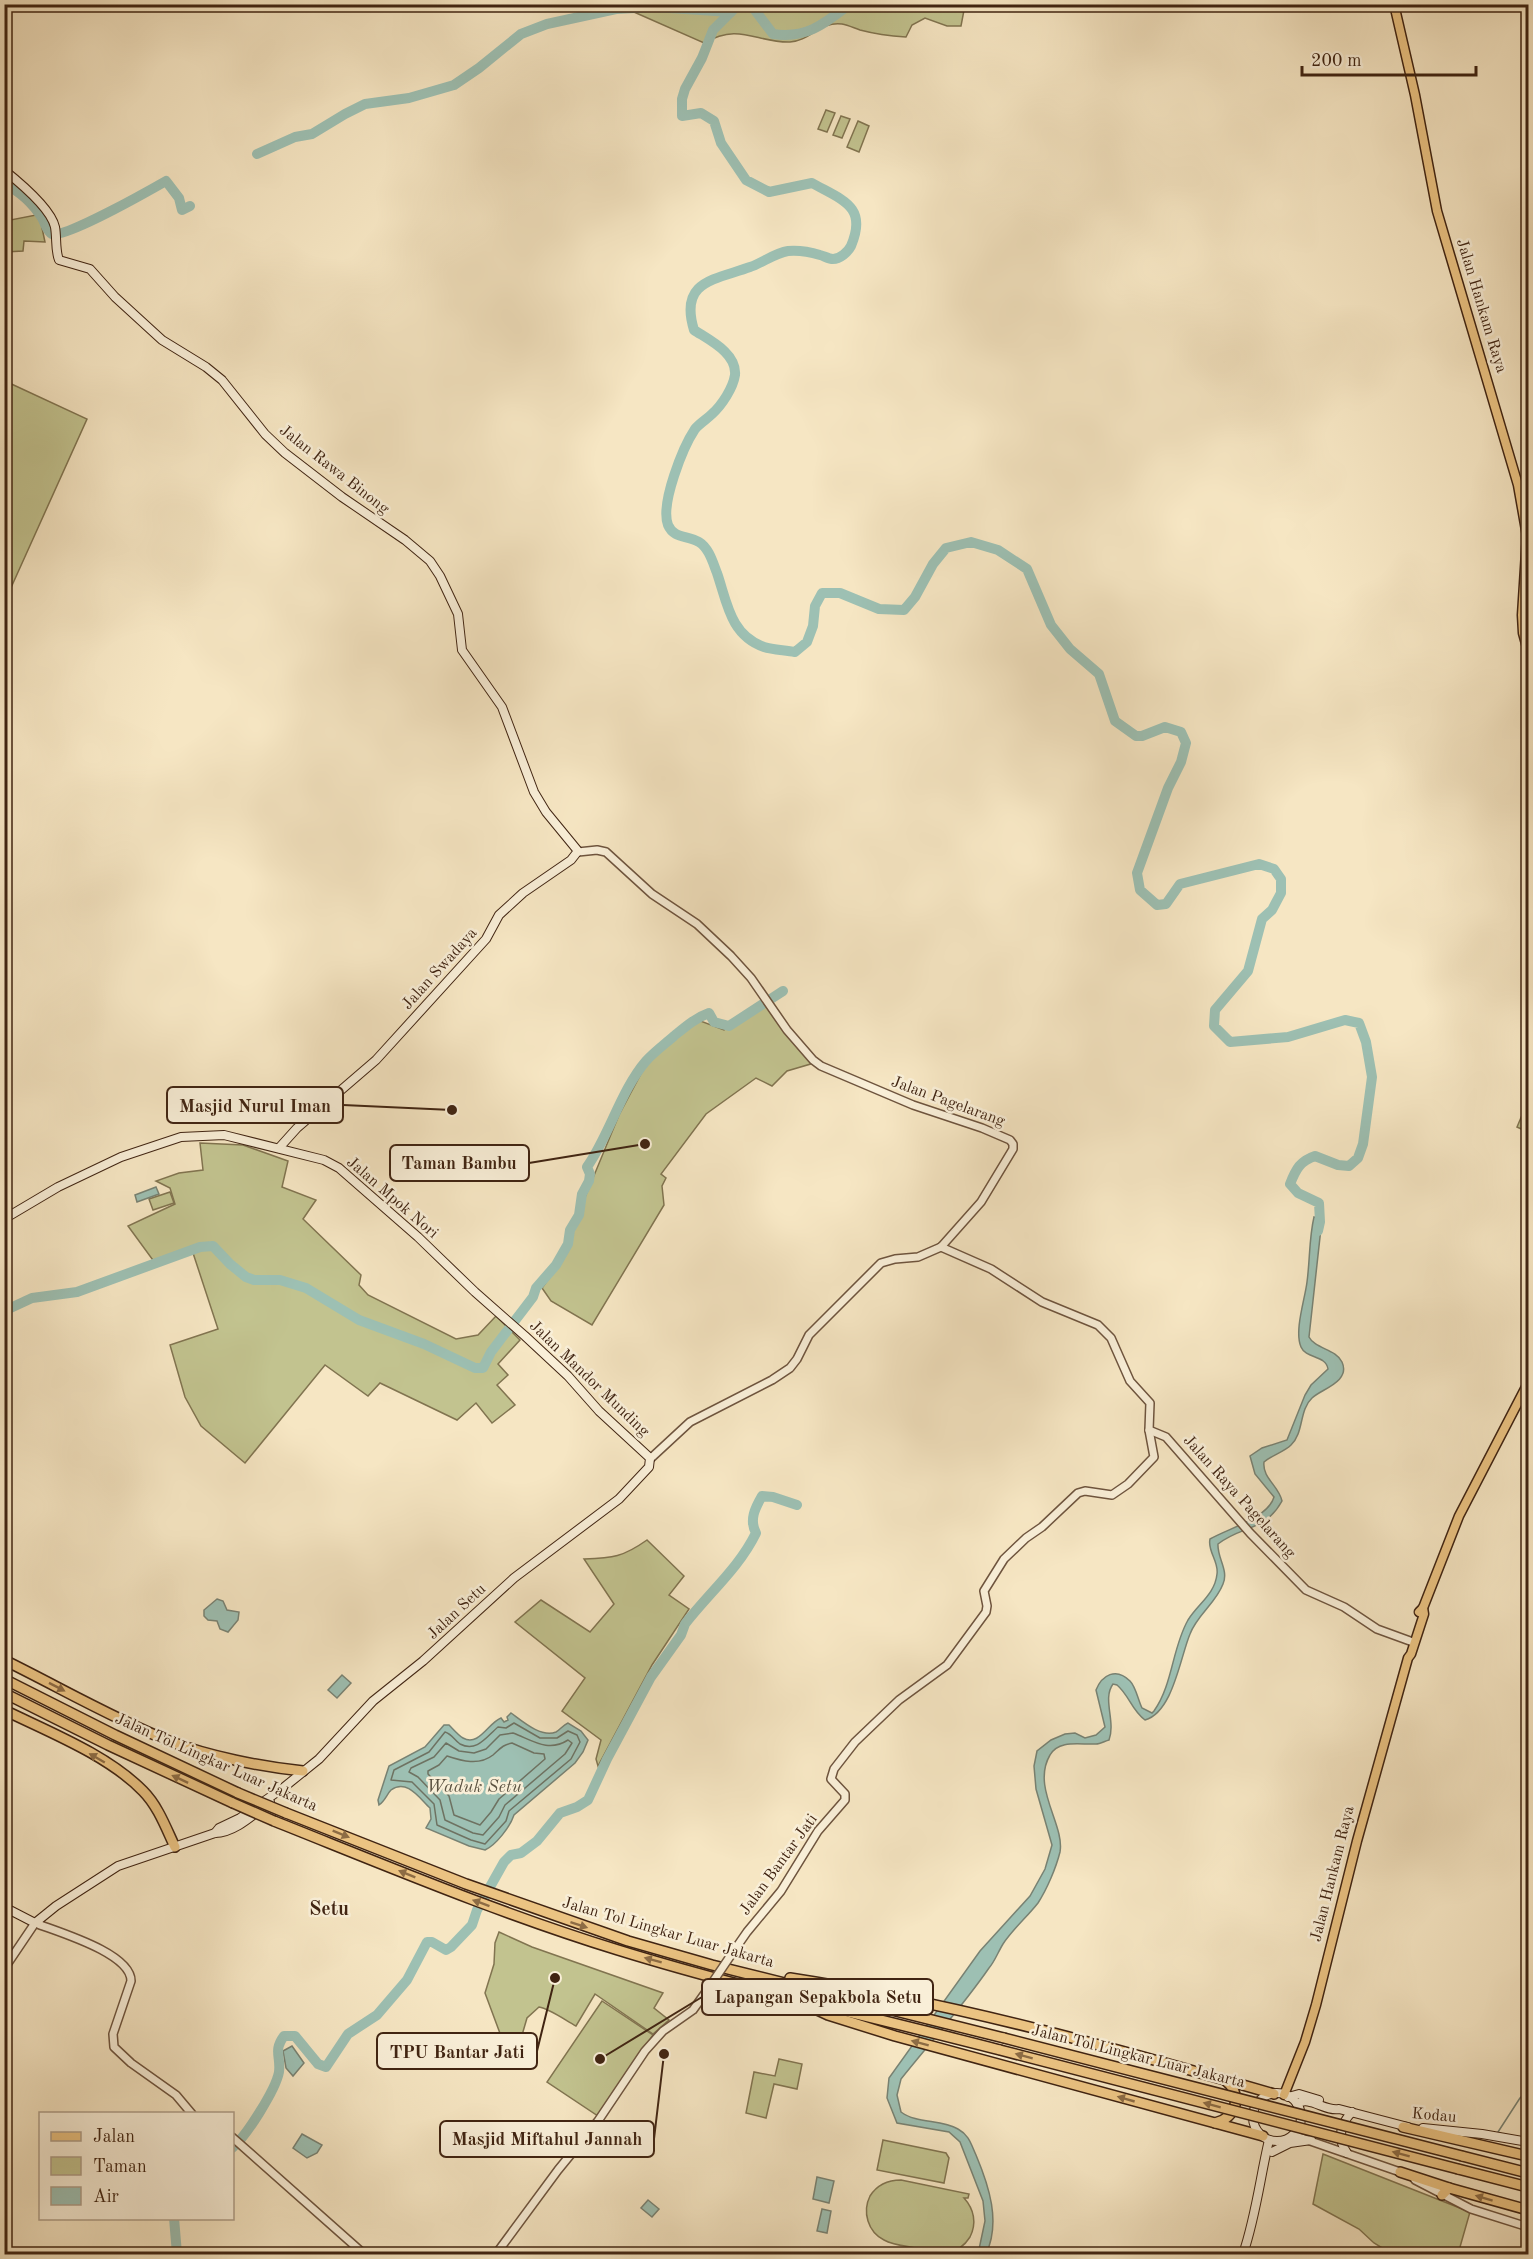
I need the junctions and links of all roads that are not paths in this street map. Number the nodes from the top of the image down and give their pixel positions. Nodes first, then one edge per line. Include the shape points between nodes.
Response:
1 (1394, 4) edge
2 (4, 170) edge
3 (1528, 651) edge
4 (578, 852) junction
5 (279, 1148) junction
6 (4, 1218) edge
7 (941, 1246) junction
8 (507, 1320) joint
9 (1528, 1383) edge
10 (1149, 1430) junction
11 (650, 1459) junction
12 (1423, 1608) junction
13 (1410, 1641) junction
14 (1408, 1658) junction
15 (4, 1660) edge
16 (4, 1680) edge
17 (4, 1693) edge
18 (4, 1710) edge
19 (285, 1770) junction
20 (303, 1772) junction
21 (292, 1781) junction
22 (174, 1847) junction
23 (4, 1907) edge
24 (35, 1923) junction
25 (4, 1969) edge
26 (734, 1970) junction
27 (795, 1999) junction
28 (1222, 2079) junction
29 (1278, 2096) junction
30 (1321, 2103) junction
31 (1297, 2104) junction
32 (190, 2112) edge
33 (1352, 2112) junction
34 (1210, 2123) junction
35 (1403, 2127) junction
36 (1293, 2135) junction
37 (234, 2139) edge
38 (1269, 2139) junction
39 (1314, 2141) junction
40 (1528, 2142) edge
41 (1272, 2152) junction
42 (1347, 2153) junction
43 (1528, 2156) edge
44 (1401, 2172) joint
45 (1528, 2173) edge
46 (1262, 2181) junction
47 (1528, 2187) edge
48 (1446, 2192) junction
49 (1528, 2210) edge
50 (1528, 2228) edge
51 (364, 2254) edge
52 (496, 2254) edge
53 (1243, 2254) edge

1 - 3 main road, Jalan Hankam Raya via 1437,211 1520,494 1527,536 1522,615
2 - 4 main road, Jalan Rawa Binong via 54,223 59,260 90,269 162,340 222,380 285,453 430,561 458,614 462,650 502,707 534,792
4 - 5 main road, Jalan Swadaya via 499,915 486,939 376,1060
4 - 7 street, Jalan Pagelarang via 597,850 609,854 652,894 691,919 743,969 797,1043 821,1066 1010,1140 1013,1144 1008,1157 981,1202
5 - 6 main road, Jalan Mpok Nori via 224,1135 171,1139 77,1178
5 - 8 main road, Jalan Mpok Nori via 339,1168
7 - 10 street via 991,1269 1050,1306 1098,1325 1111,1338 1130,1381 1150,1403
7 - 11 street, Jalan Pagelarang via 924,1255 890,1259 877,1266 809,1335 790,1368 690,1422
8 - 11 main road, Jalan Mandor Munding
9 - 12 main road, Jalan Hankam Raya via 1459,1516
10 - 13 street, Jalan Raya Pagelarang via 1166,1437 1250,1533 1310,1593 1344,1607 1377,1629
10 - 52 street, Jalan Bantar Jati, bridge via 1154,1457 1143,1470 1112,1495 1078,1493 1026,1538 993,1573 984,1591 986,1612 947,1665 899,1700 850,1748 831,1779 845,1794 845,1800 818,1831 781,1891 693,2010 663,2031 645,2050 598,2121
11 - 20 main road, Jalan Setu via 645,1471 611,1505 506,1586 373,1701 329,1750
12 - 13 main road, Jalan Hankam Raya
12 - 14 main road, Jalan Hankam Raya
13 - 14 main road, Jalan Hankam Raya
14 - 29 main road, Jalan Hankam Raya via 1361,1824 1314,2014 1305,2042
15 -> 19 highway via 171,1742
16 -> 26 highway, Jalan Tol Lingkar Luar Jakarta, bridge via 286,1813 504,1898 628,1941
27 -> 17 highway, Jalan Tol Lingkar Luar Jakarta, bridge via 619,1951 462,1895 233,1803
22 -> 18 highway via 145,1792 122,1772
19 - 20 highway
19 - 21 highway
20 - 21 main road, Jalan Setu
21 - 22 main road, Jalan Setu via 245,1821 221,1833
22 - 24 main road, Jalan Setu via 118,1866
23 - 24 main road
24 - 25 street
24 - 32 street via 97,1948 128,1969 130,1988 112,2038 114,2047 176,2095
26 - 28 highway via 924,2002
26 - 45 highway, Jalan Tol Lingkar Luar Jakarta, bridge
34 -> 27 highway via 895,2036 828,2015
47 -> 27 highway, Jalan Tol Lingkar Luar Jakarta, bridge
28 - 29 highway
28 - 34 highway via 1235,2093 1235,2109 1225,2120
29 - 30 main road, Kodau via 1301,2094
29 - 31 main road
29 - 38 main road via 1256,2106 1253,2114 1255,2127
30 - 31 main road, Kodau
30 - 33 main road, Kodau
31 - 36 main road via 1300,2122
33 - 35 main road, Kodau
33 - 42 main road via 1341,2134
34 - 38 highway
35 - 40 main road, Kodau
35 - 43 highway
36 - 38 main road via 1284,2140
36 - 39 street
37 - 51 street
38 - 41 main road
38 - 46 main road
39 - 41 main road via 1290,2143
39 - 42 street
41 - 46 main road
42 - 44 street
44 - 48 highway
46 - 53 main road
49 -> 48 highway
48 - 50 street via 1471,2209

